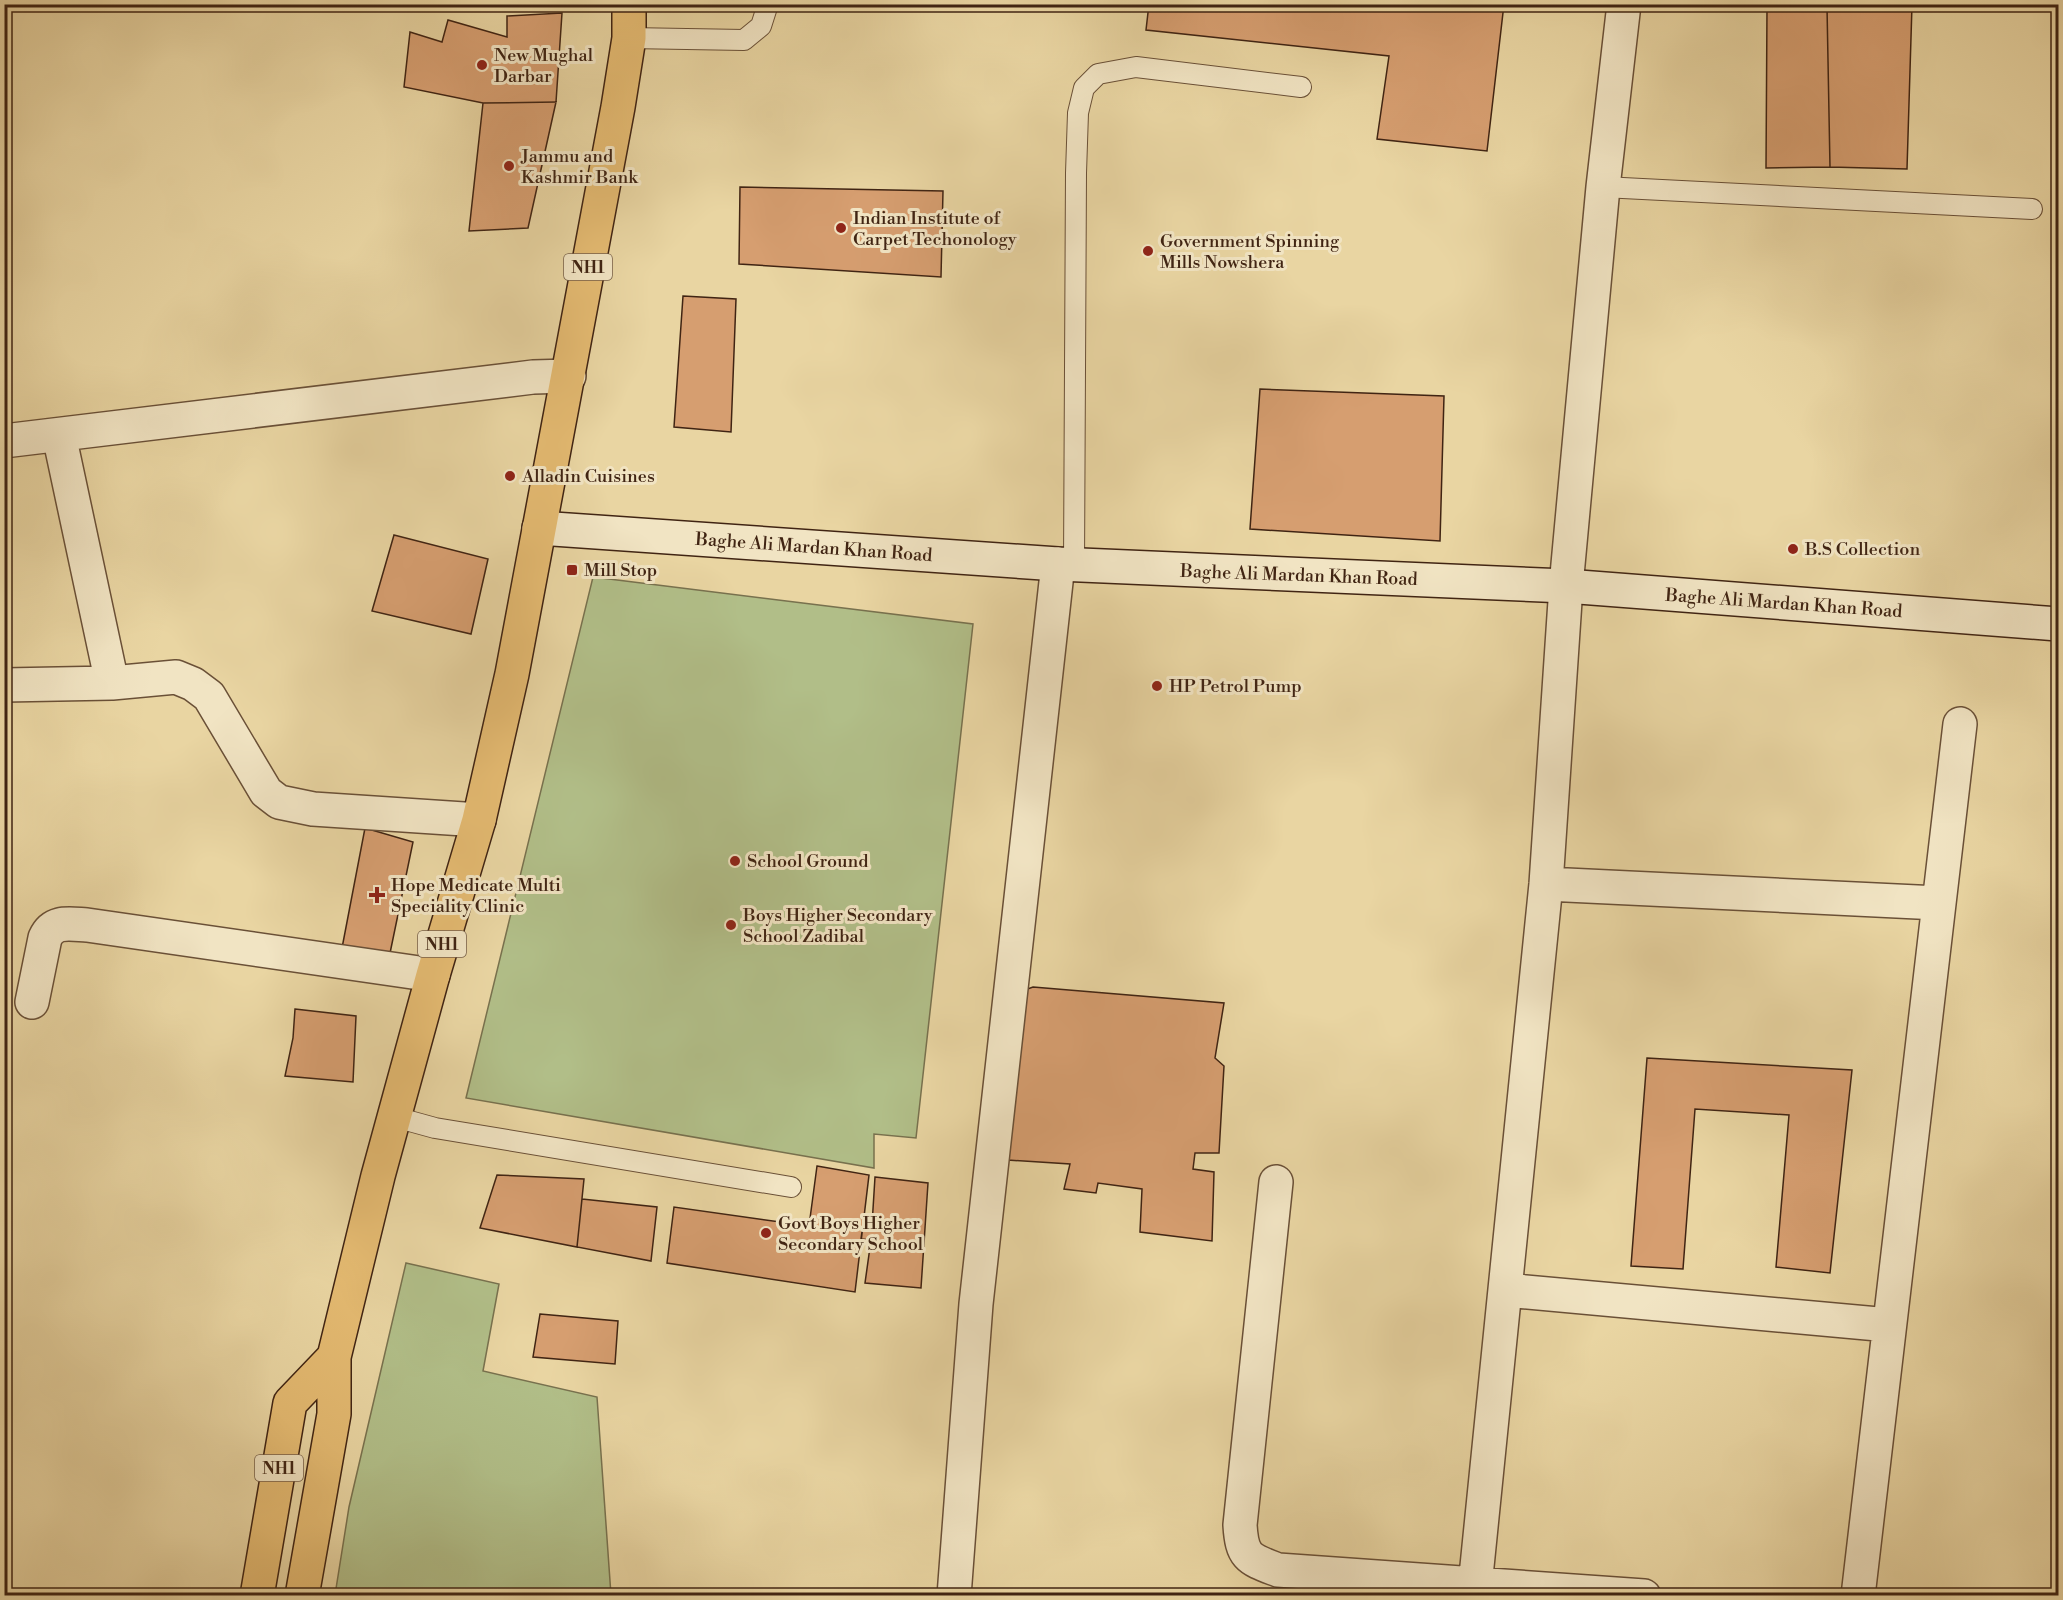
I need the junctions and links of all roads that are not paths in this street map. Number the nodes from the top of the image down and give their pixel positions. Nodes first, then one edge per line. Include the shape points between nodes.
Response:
1 (629, 4) edge
2 (768, 4) edge
3 (1624, 4) edge
4 (629, 38) junction
5 (1301, 87) dead end
6 (1603, 187) junction
7 (2032, 209) dead end
8 (569, 376) junction
9 (59, 435) junction
10 (4, 441) edge
11 (539, 528) junction
12 (1066, 565) junction
13 (1566, 586) junction
14 (2058, 624) edge
15 (112, 682) junction
16 (4, 686) edge
17 (1960, 724) dead end
18 (479, 820) junction
19 (1546, 884) junction
20 (1938, 903) junction
21 (433, 975) junction
22 (32, 1002) dead end
23 (395, 1117) junction
24 (1276, 1182) dead end
25 (791, 1187) dead end
26 (1505, 1290) junction
27 (1889, 1325) junction
28 (334, 1357) junction
29 (1474, 1590) edge
30 (257, 1596) edge
31 (302, 1596) edge
32 (954, 1596) edge
33 (1644, 1596) edge
34 (1858, 1596) edge

1 - 4 highway, NH1
2 - 4 lane via 761,26 744,40
3 - 6 street
4 - 8 highway, NH1
5 - 12 lane via 1136,67 1098,74 1084,88 1078,113
6 - 7 lane
6 - 13 street
8 - 9 street via 533,377
8 - 11 highway, NH1
9 - 10 street
9 - 15 street
11 - 12 street, Baghe Ali Mardan Khan Road
11 - 18 highway, NH1
12 - 13 street, Baghe Ali Mardan Khan Road
12 - 32 street via 976,1304
13 - 14 street, Baghe Ali Mardan Khan Road
13 - 19 street
15 - 16 street
15 - 18 street via 176,677 193,684 208,696 266,792 279,802 313,809
17 - 20 street
18 - 21 highway, NH1
19 - 20 street
19 - 26 street
20 - 27 street
21 - 22 street via 87,925 57,924 45,938
21 - 23 highway, NH1
23 - 25 lane via 435,1128
23 - 28 highway, NH1
24 - 29 street via 1240,1525 1242,1545 1253,1560 1278,1570
26 - 27 street
26 - 29 street
27 - 34 street
28 - 30 highway, NH1 via 290,1403
28 - 31 highway, NH1 via 334,1414
29 - 33 street

